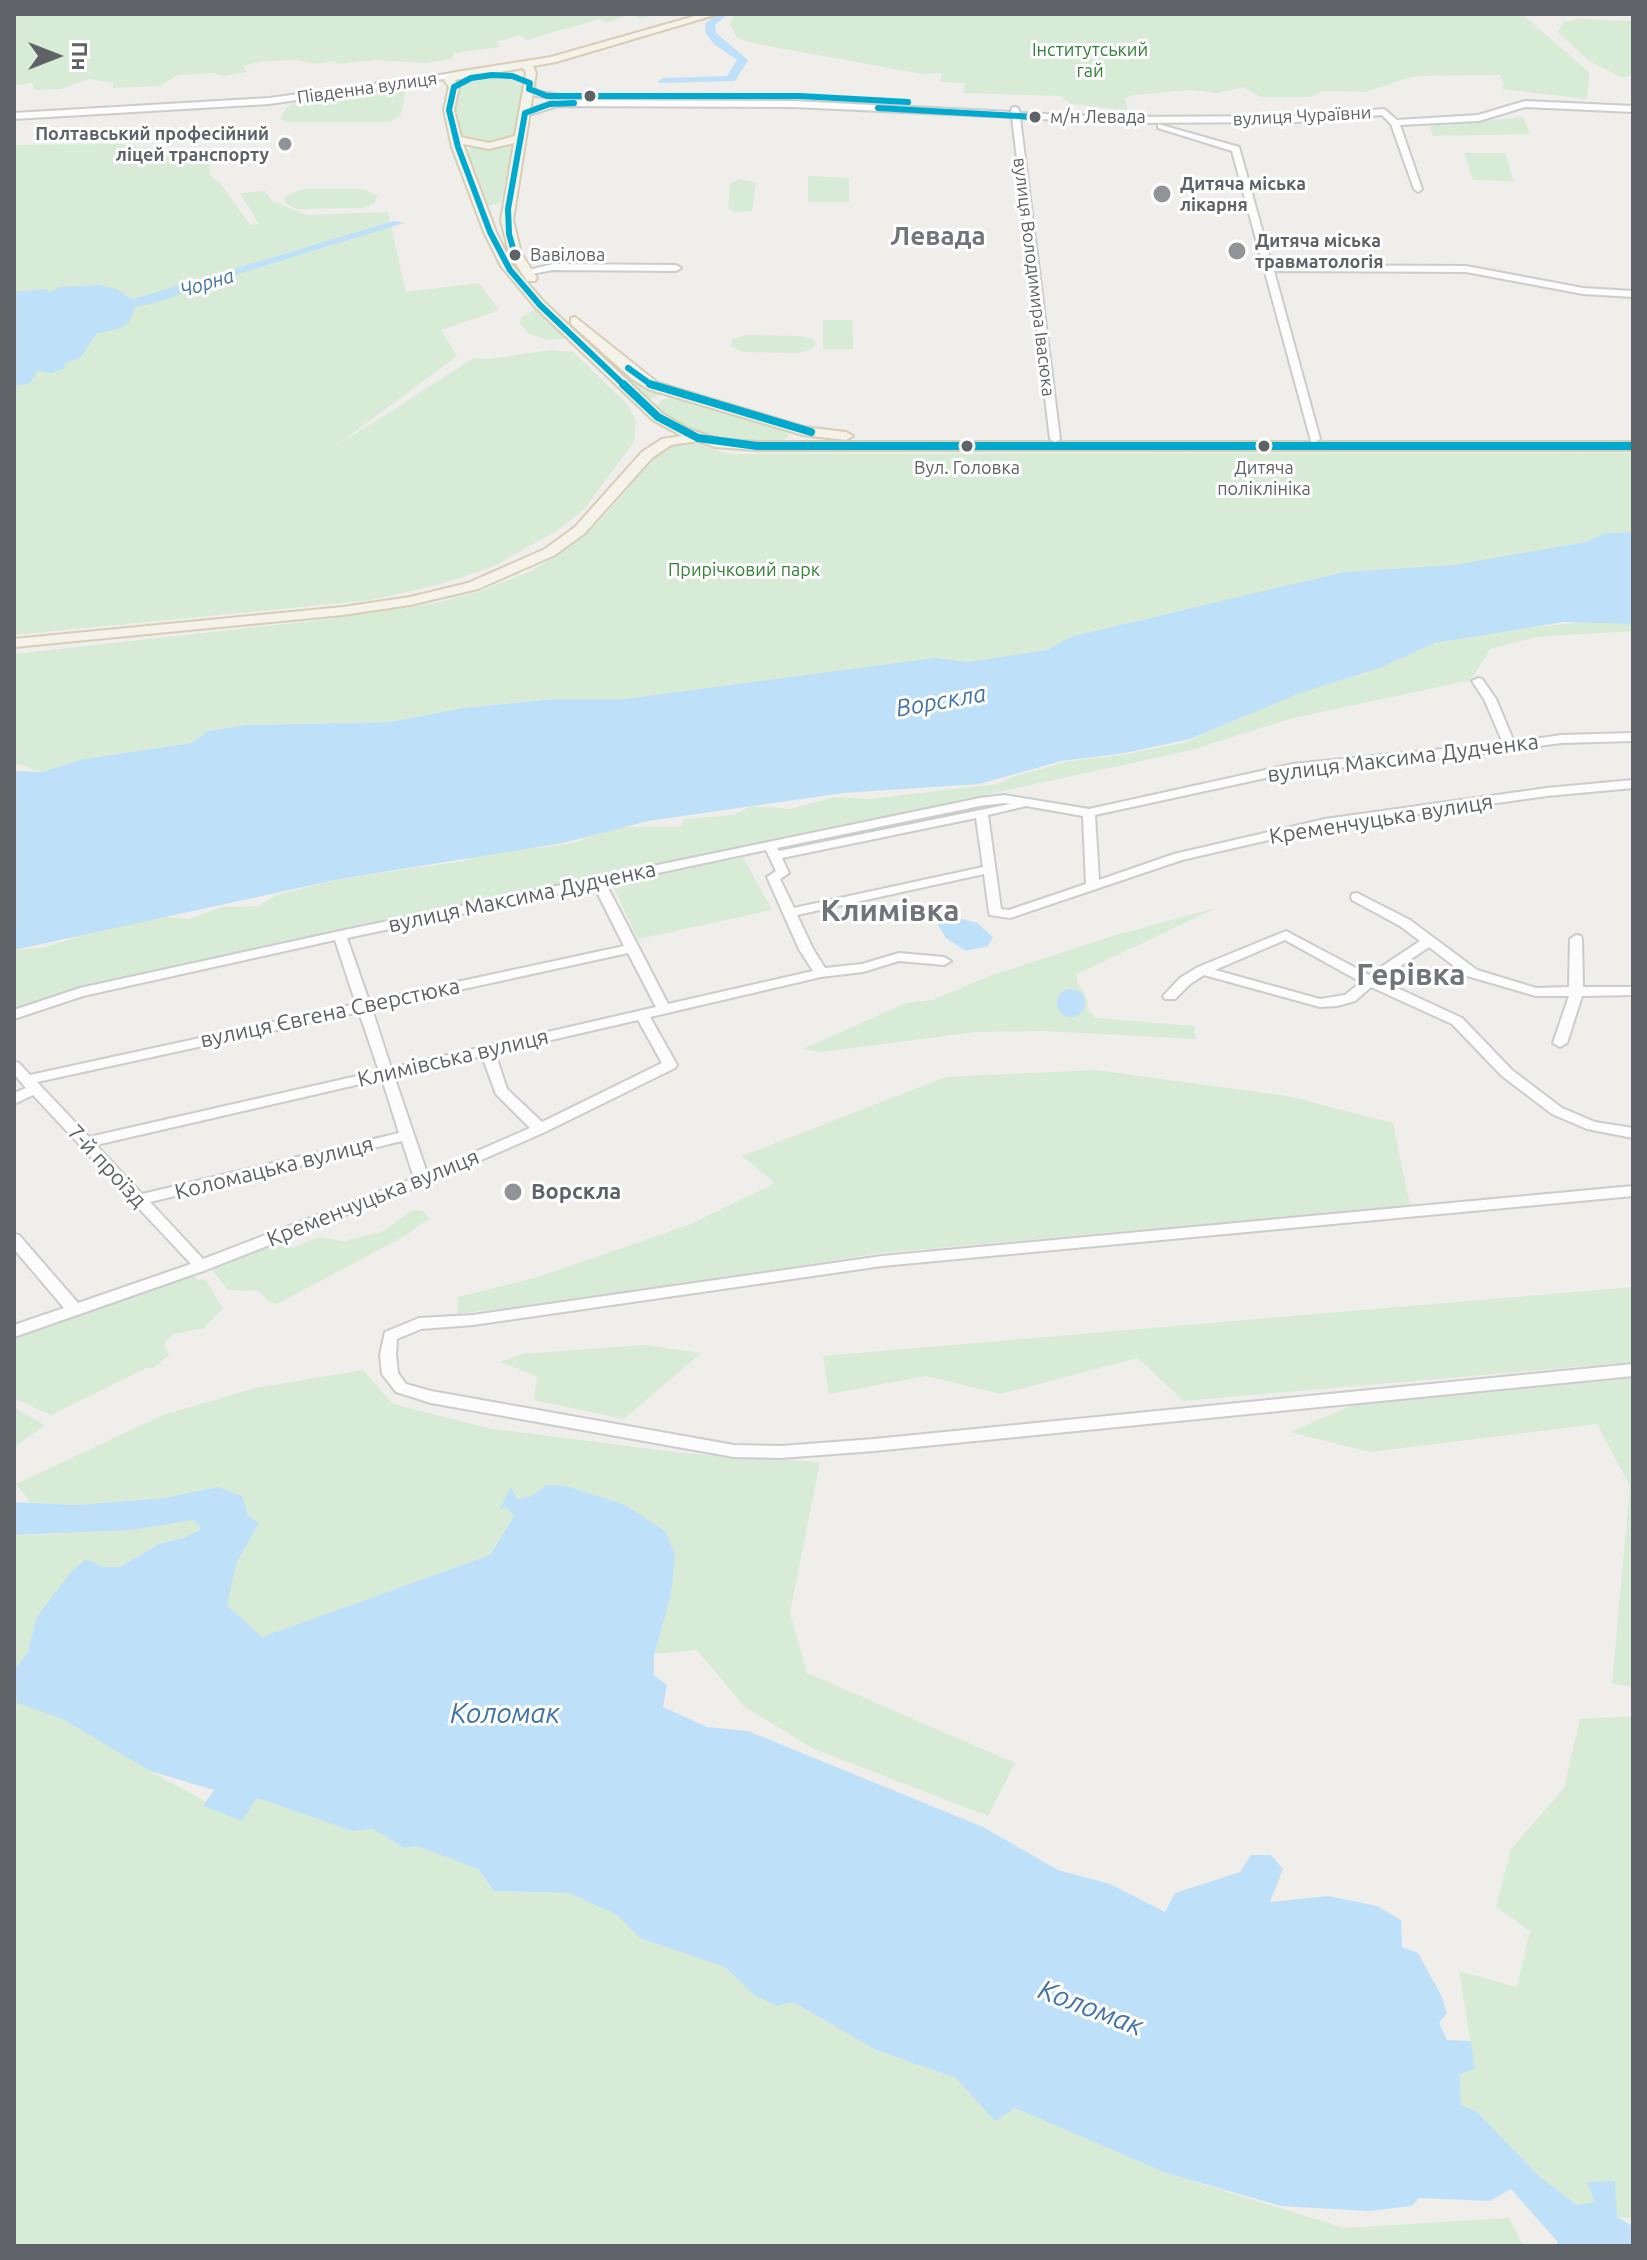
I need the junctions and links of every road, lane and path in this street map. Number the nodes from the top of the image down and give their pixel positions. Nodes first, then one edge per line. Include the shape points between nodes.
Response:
1 (713, 14) edge
2 (527, 65) junction
3 (454, 81) junction
4 (529, 86) junction
5 (663, 99) junction
6 (1633, 109) edge
7 (1014, 112) junction
8 (525, 113) junction
9 (14, 116) edge
10 (1143, 117) junction
11 (1395, 123) junction
12 (520, 138) junction
13 (457, 140) junction
14 (1418, 189) dead end
15 (676, 268) dead end
16 (1269, 268) junction
17 (526, 272) junction
18 (1633, 294) edge
19 (546, 303) junction
20 (673, 393) junction
21 (650, 408) junction
22 (787, 426) junction
23 (698, 438) junction
24 (1055, 439) junction
25 (1315, 439) junction
26 (1633, 439) edge
27 (1211, 442) junction
28 (1613, 442) junction
29 (917, 443) junction
30 (1633, 446) edge
31 (784, 447) junction
32 (647, 455) junction
33 (14, 643) edge
34 (1478, 681) dead end
35 (1633, 737) edge
36 (1510, 745) junction
37 (1633, 784) edge
38 (1033, 803) junction
39 (1089, 813) junction
40 (982, 814) junction
41 (772, 851) junction
42 (990, 869) junction
43 (598, 881) junction
44 (1093, 887) junction
45 (1357, 897) dead end
46 (790, 913) junction
47 (340, 935) junction
48 (1576, 939) dead end
49 (1430, 940) junction
50 (632, 948) junction
51 (944, 961) dead end
52 (1203, 970) junction
53 (821, 973) junction
54 (1370, 981) junction
55 (1633, 991) edge
56 (1576, 994) junction
57 (1170, 996) dead end
58 (363, 1006) junction
59 (664, 1010) junction
60 (14, 1015) edge
61 (642, 1015) junction
62 (1560, 1043) dead end
63 (487, 1050) junction
64 (14, 1066) edge
65 (387, 1072) junction
66 (31, 1084) junction
67 (14, 1099) edge
68 (540, 1129) junction
69 (1633, 1133) edge
70 (409, 1135) junction
71 (86, 1143) junction
72 (422, 1179) junction
73 (1633, 1191) edge
74 (139, 1200) junction
75 (14, 1239) edge
76 (201, 1266) junction
77 (75, 1310) junction
78 (14, 1331) edge
79 (1633, 1370) edge

1 - 2 main road, Південна вулиця
2 - 3 main road, Південна вулиця
2 - 4 main road
3 - 4 main road via 512,76
3 - 9 street, Південна вулиця via 269,101
3 - 13 main road via 449,110
4 - 5 street, вулиця Чураївни via 547,96
4 - 8 main road
5 - 7 street, вулиця Чураївни
5 - 8 street, вулиця Чураївни via 557,103
6 - 11 street, вулиця Чураївни via 1525,104 1479,118
7 - 10 street, вулиця Чураївни
7 - 24 street, вулиця Володимира Івасюка
8 - 12 main road
10 - 11 street, вулиця Чураївни via 1296,119 1384,112
10 - 16 street via 1236,149
11 - 14 street
12 - 13 main road via 489,146
12 - 17 main road via 507,220 511,245
13 - 19 main road via 499,252
15 - 17 street via 553,267
16 - 18 street via 1466,269 1583,291
16 - 25 street
17 - 19 main road
19 - 20 main road via 637,376
19 - 21 main road
20 - 21 main road
20 - 22 main road
21 - 23 main road
21 - 32 main road via 654,432
22 - 29 main road
22 - 31 main road via 792,435
23 - 31 main road
23 - 32 main road via 667,442
24 - 27 main road
24 - 29 main road
25 - 27 main road
25 - 28 main road
26 - 28 main road
27 - 28 main road
27 - 29 main road
28 - 30 main road
29 - 31 main road
32 - 33 main road via 567,541 528,565 473,586 343,611
34 - 36 street
35 - 36 street, вулиця Максима Дудченка
36 - 39 street, вулиця Максима Дудченка via 1293,768
37 - 44 street, Кременчуцька вулиця via 1325,823 1178,857
38 - 39 street, вулиця Максима Дудченка
38 - 40 street, вулиця Максима Дудченка
38 - 41 street, вулиця Максима Дудченка via 980,802
39 - 44 street
40 - 41 street, вулиця Максима Дудченка
40 - 42 street
41 - 43 street, вулиця Максима Дудченка
41 - 46 street via 783,873 773,877
42 - 44 street, Кременчуцька вулиця via 995,912 1010,914
42 - 46 street
43 - 47 street, вулиця Максима Дудченка
43 - 50 street
45 - 49 street
46 - 53 street
47 - 58 street
47 - 60 street, вулиця Максима Дудченка via 80,992
48 - 56 street
49 - 54 street
49 - 56 street via 1472,973 1536,992
50 - 58 street, вулиця Євгена Сверстюка
50 - 59 street
51 - 53 street via 899,957
52 - 54 street via 1320,1003 1350,998
52 - 54 street via 1286,935
52 - 57 street
53 - 59 street, Климівська вулиця
54 - 69 street via 1457,1021 1507,1073 1557,1111 1592,1126
55 - 56 street
56 - 62 street
58 - 65 street
58 - 66 street, вулиця Євгена Сверстюка
59 - 61 street, Климівська вулиця
61 - 63 street, Климівська вулиця
61 - 68 street, Кременчуцька вулиця via 670,1065
63 - 65 street, Климівська вулиця
63 - 68 street via 501,1091
64 - 66 street, 7-й проїзд
65 - 70 street
65 - 71 street, Климівська вулиця
66 - 67 street, вулиця Євгена Сверстюка
66 - 71 street, 7-й проїзд
68 - 72 street, Кременчуцька вулиця
70 - 72 street
70 - 74 street, Коломацька вулиця
71 - 74 street, 7-й проїзд
72 - 76 street, Кременчуцька вулиця
73 - 79 street via 882,1261 419,1324 390,1336 388,1355 390,1374 401,1388 431,1397 734,1451 781,1452
74 - 76 street, 7-й проїзд
75 - 77 street
76 - 77 street, Кременчуцька вулиця
77 - 78 street, Кременчуцька вулиця

